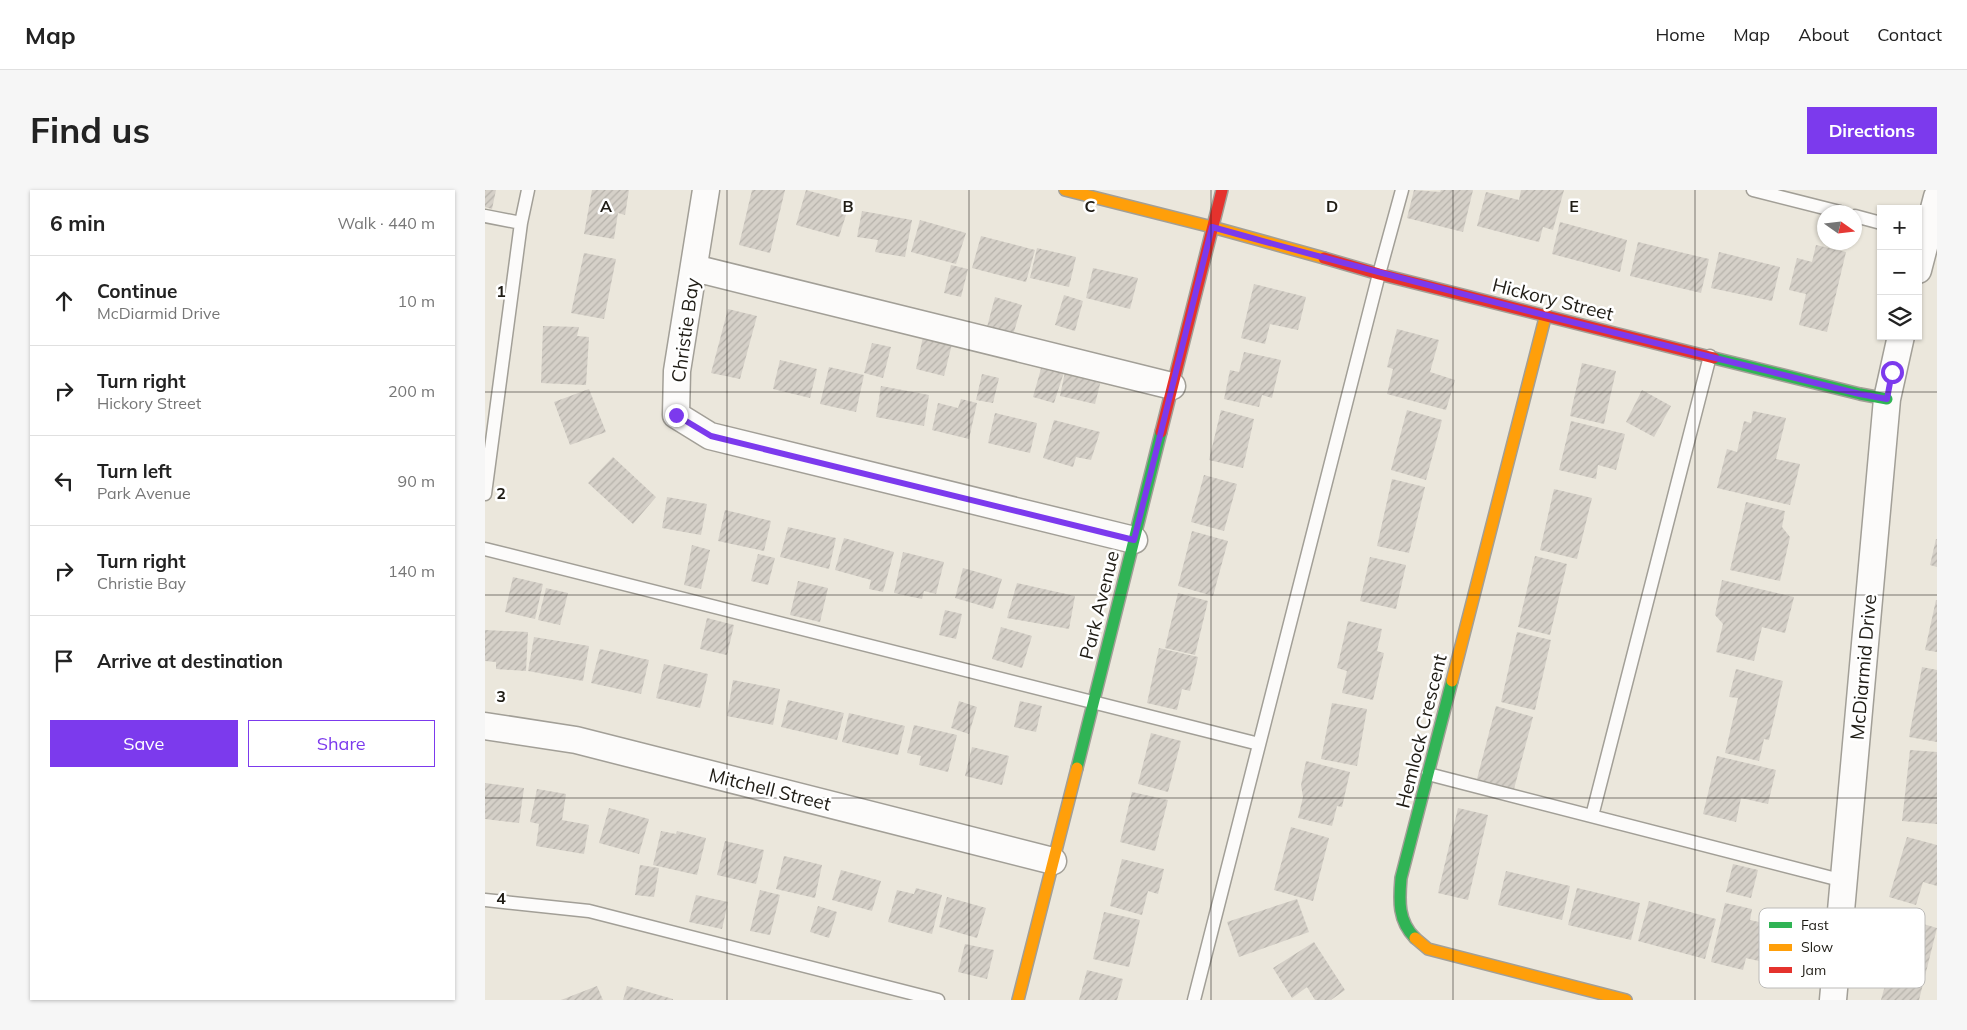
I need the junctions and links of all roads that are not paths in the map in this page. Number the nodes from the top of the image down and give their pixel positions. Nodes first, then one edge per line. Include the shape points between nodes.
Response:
1 (527, 190) edge
2 (706, 190) edge
3 (1065, 190) edge
4 (1222, 190) edge
5 (1402, 190) edge
6 (1753, 190) edge
7 (1937, 197) edge
8 (1817, 206) edge
9 (485, 216) edge
10 (1862, 218) edge
11 (1877, 222) edge
12 (521, 223) junction
13 (1212, 227) junction
14 (1928, 235) edge
15 (1922, 256) edge
16 (694, 268) junction
17 (1379, 274) junction
18 (1546, 314) junction
19 (1900, 340) edge
20 (1710, 356) junction
21 (1172, 386) junction
22 (1887, 399) junction
23 (485, 494) edge
24 (1134, 540) junction
25 (485, 550) edge
26 (1093, 702) junction
27 (485, 726) edge
28 (1259, 744) junction
29 (1428, 774) junction
30 (1592, 816) junction
31 (1053, 861) junction
32 (1844, 881) junction
33 (485, 900) edge
34 (1842, 908) edge
35 (938, 1000) edge
36 (1018, 1000) edge
37 (1194, 1000) edge
38 (1626, 1000) edge

1 - 12 lane
2 - 16 street, Christie Bay
3 - 13 street
4 - 13 street, Park Avenue
5 - 17 lane
6 - 8 lane
7 - 14 street
9 - 12 lane
10 - 11 lane
12 - 23 lane
13 - 17 street, Hickory Street
13 - 21 street, Park Avenue
14 - 15 street
16 - 21 street
16 - 24 street, Christie Bay via 677,371 676,415 711,436
17 - 18 street, Hickory Street
17 - 28 lane
18 - 20 street, Hickory Street
18 - 29 street, Hemlock Crescent
19 - 22 street, McDiarmid Drive
20 - 22 street, Hickory Street
20 - 30 lane
21 - 24 street, Park Avenue
22 - 32 street, McDiarmid Drive
24 - 26 street, Park Avenue
25 - 26 lane
26 - 28 lane
26 - 31 street, Park Avenue
27 - 31 street, Mitchell Street via 576,740
28 - 37 lane
29 - 30 lane
29 - 38 street, Hemlock Crescent via 1401,878 1399,902 1402,924 1413,939 1428,949
30 - 32 lane
31 - 36 street, Park Avenue
32 - 34 street, McDiarmid Drive
33 - 35 lane via 589,910

